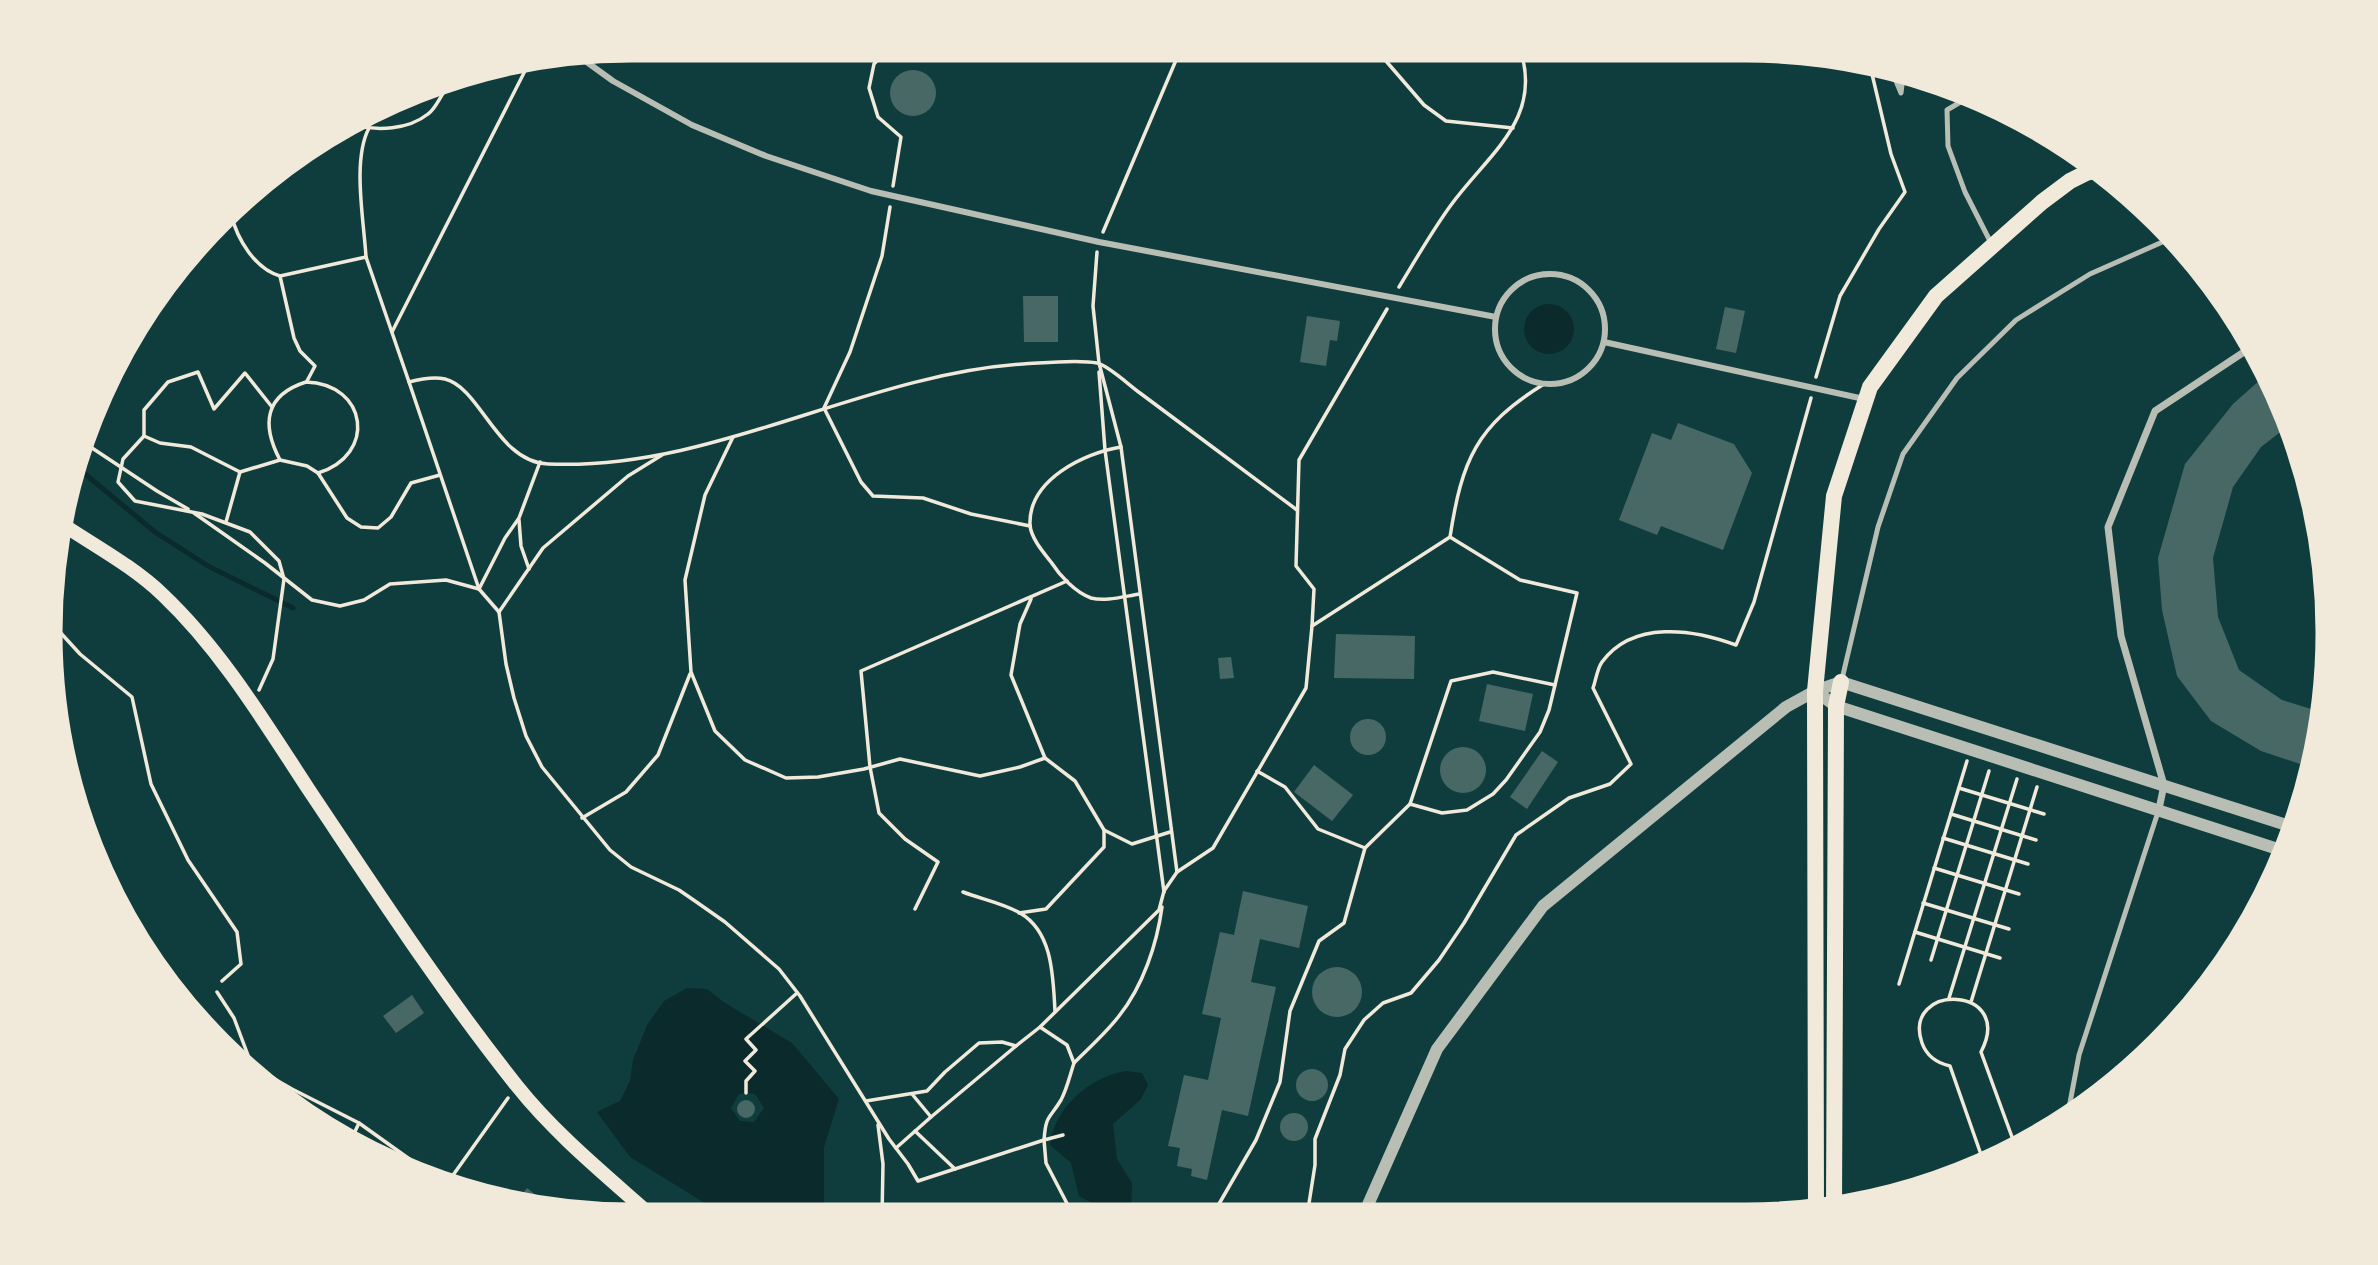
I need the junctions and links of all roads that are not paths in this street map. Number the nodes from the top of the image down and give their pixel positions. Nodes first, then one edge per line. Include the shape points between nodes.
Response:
1 (584, 60) edge
2 (1894, 77) edge
3 (1903, 80) edge
4 (1962, 101) edge
5 (2089, 172) edge
6 (2166, 241) edge
7 (1992, 246) junction
8 (1496, 317) junction
9 (1604, 342) junction
10 (2246, 351) edge
11 (1866, 399) junction
12 (68, 528) edge
13 (1842, 682) junction
14 (1815, 691) junction
15 (1836, 706) junction
16 (2164, 785) junction
17 (2159, 809) junction
18 (2287, 825) edge
19 (2277, 849) edge
20 (2069, 1107) edge
21 (1834, 1200) edge
22 (1816, 1203) edge
23 (642, 1207) edge
24 (1367, 1207) edge

1 - 8 street via 692,125 871,191 1099,242
2 - 3 lane via 1901,93
4 - 7 lane via 1947,110 1948,146
5 - 7 main road via 2070,181
6 - 13 lane via 2090,274 2016,320 1957,377 1903,454 1878,527
7 - 11 main road via 1936,296
8 - 9 street via 1501,355 1512,370 1544,384 1566,382 1583,373 1597,359
8 - 9 street via 1502,300 1521,282 1545,274 1563,275 1592,292 1601,307
9 - 11 street
10 - 16 street via 2155,411 2108,527 2122,636
11 - 14 main road via 1834,496
12 - 23 main road via 163,595 212,651 435,976 517,1087
13 - 14 street
13 - 15 main road
13 - 16 street
14 - 15 street
14 - 22 main road
14 - 24 street via 1786,707 1544,906 1437,1049
15 - 17 street
15 - 21 main road
16 - 17 street
16 - 18 street
17 - 19 street
17 - 20 lane via 2079,1055

